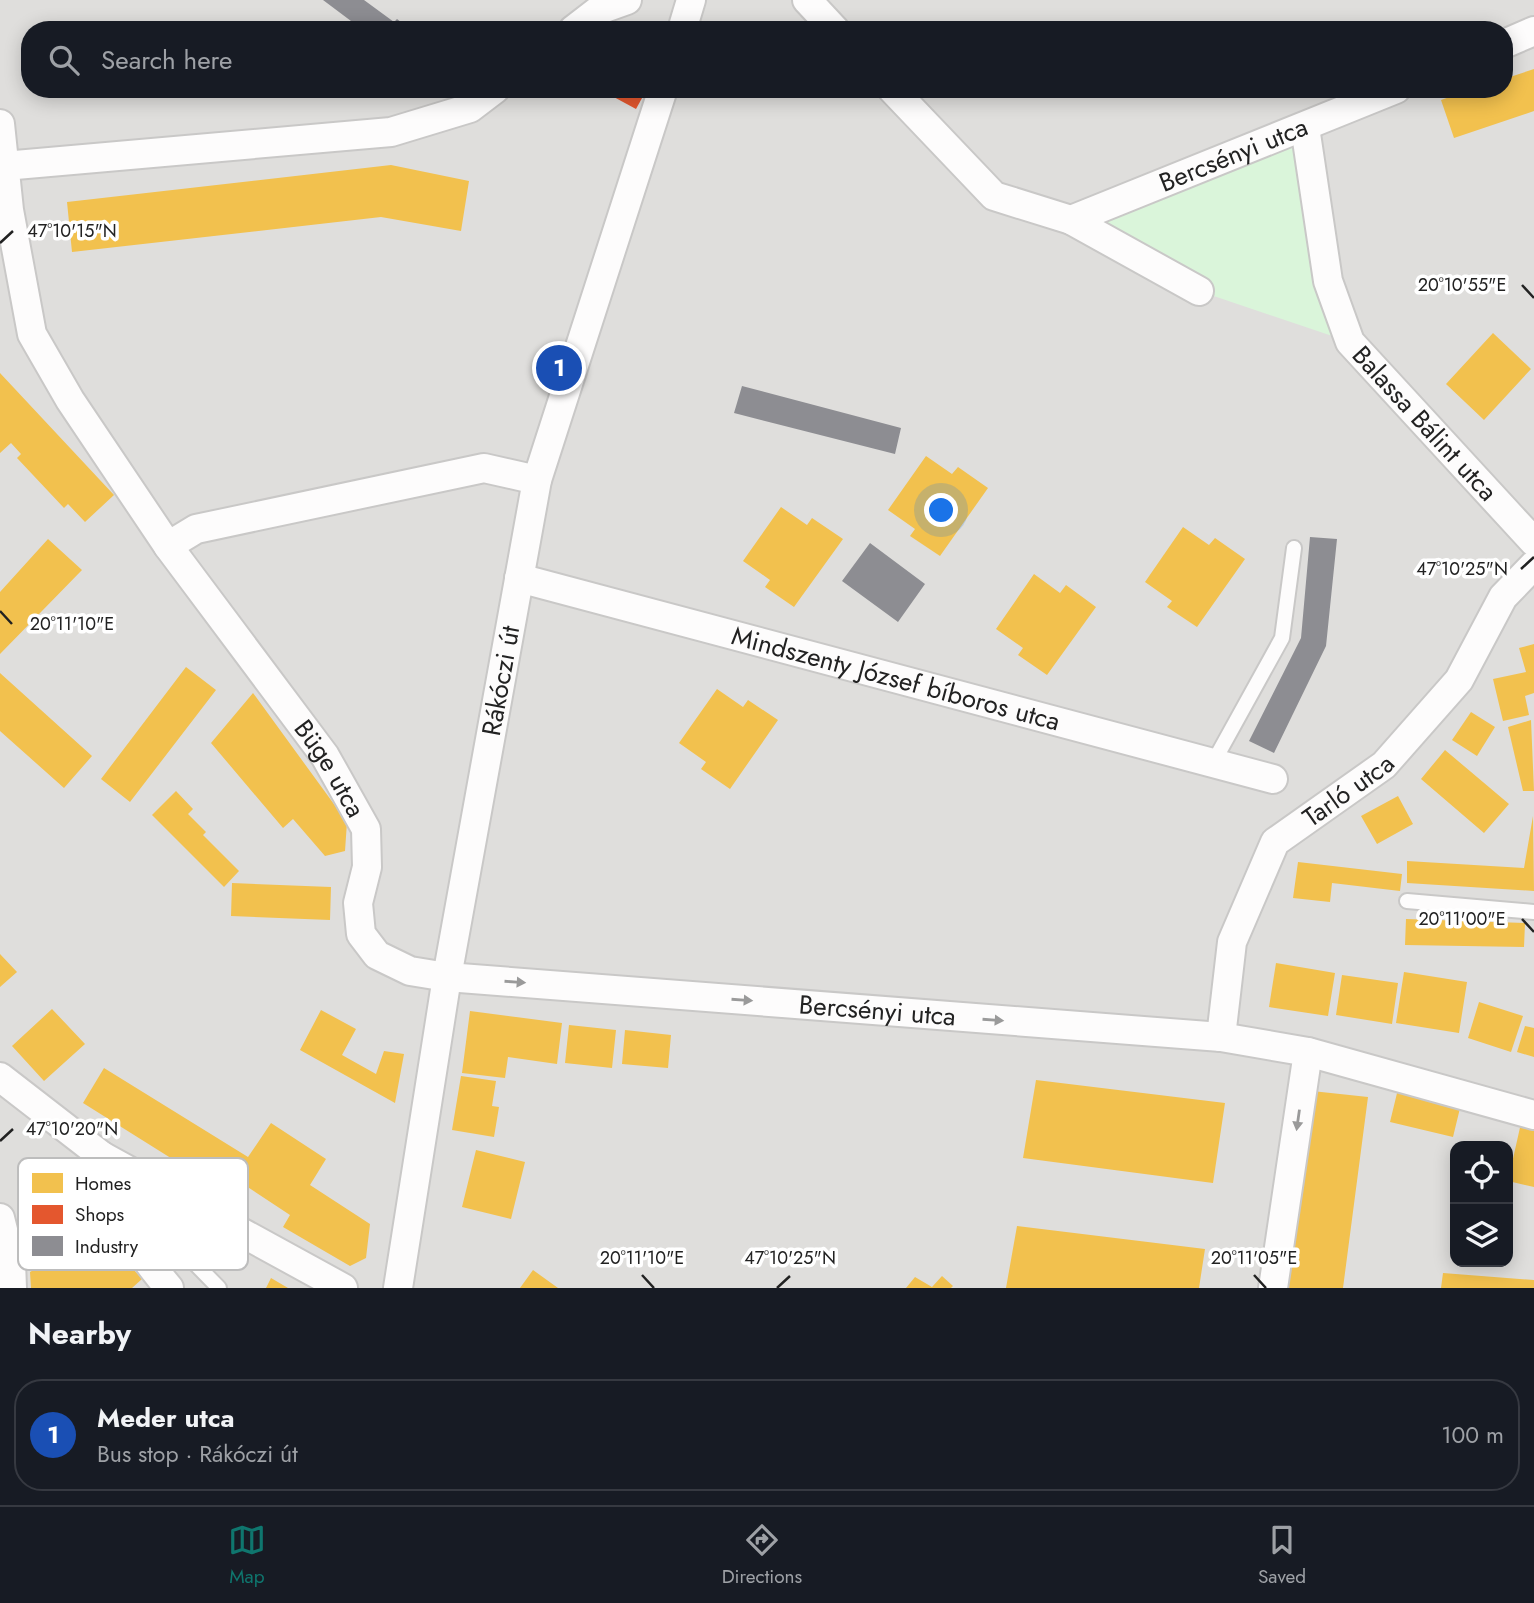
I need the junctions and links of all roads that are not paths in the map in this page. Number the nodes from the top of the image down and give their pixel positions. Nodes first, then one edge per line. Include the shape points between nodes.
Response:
1 (627, 0) edge
2 (691, 0) edge
3 (807, 0) edge
4 (585, 21) edge
5 (685, 21) edge
6 (827, 21) edge
7 (1534, 31) edge
8 (1513, 40) edge
9 (483, 98) edge
10 (660, 98) edge
11 (901, 98) edge
12 (1374, 98) edge
13 (0, 124) edge
14 (1305, 127) junction
15 (5, 166) junction
16 (1071, 220) junction
17 (19, 259) junction
18 (0, 282) edge
19 (1199, 290) dead end
20 (537, 480) junction
21 (1534, 542) edge
22 (168, 546) junction
23 (1294, 548) dead end
24 (1534, 565) edge
25 (519, 579) junction
26 (1213, 763) junction
27 (1273, 779) dead end
28 (1407, 901) dead end
29 (1534, 912) edge
30 (447, 977) junction
31 (1221, 1037) junction
32 (1308, 1052) junction
33 (1, 1080) edge
34 (1534, 1115) edge
35 (102, 1156) joint
36 (106, 1158) edge
37 (0, 1217) edge
38 (248, 1236) edge
39 (154, 1270) edge
40 (201, 1270) edge
41 (12, 1288) edge
42 (169, 1288) edge
43 (219, 1288) edge
44 (343, 1288) edge
45 (398, 1288) edge
46 (1273, 1288) edge

1 - 4 street
2 - 5 street
3 - 6 street
7 - 8 street
9 - 15 street via 470,108 391,132
10 - 20 street, Rákóczi út
11 - 16 street via 994,196
12 - 14 street, Bercsényi utca
13 - 15 street, Büge utca
14 - 16 street, Bercsényi utca
14 - 21 street, Balassa Bálint utca via 1328,281 1350,342
15 - 17 street, Büge utca
16 - 19 street
17 - 18 street
17 - 22 street, Büge utca via 33,334 70,400
20 - 22 street via 484,468 197,529
20 - 25 street, Rákóczi út
22 - 30 street, Büge utca via 325,756 366,829 367,867 358,903 361,934 377,955 410,971
23 - 26 lane via 1282,638
24 - 31 street, Tarló utca via 1503,597 1459,680 1384,765 1275,842 1232,942
25 - 26 street, Mindszenty József bíboros utca
25 - 30 street, Rákóczi út
26 - 27 street, Mindszenty József bíboros utca
28 - 29 lane
30 -> 31 street, Bercsényi utca
30 - 45 street, Rákóczi út
31 - 32 street, Bercsényi utca
32 - 34 street, Bercsényi utca
32 -> 46 street
33 - 35 street
35 - 36 street
37 - 41 street
38 - 44 street
39 - 42 street
40 - 43 lane

